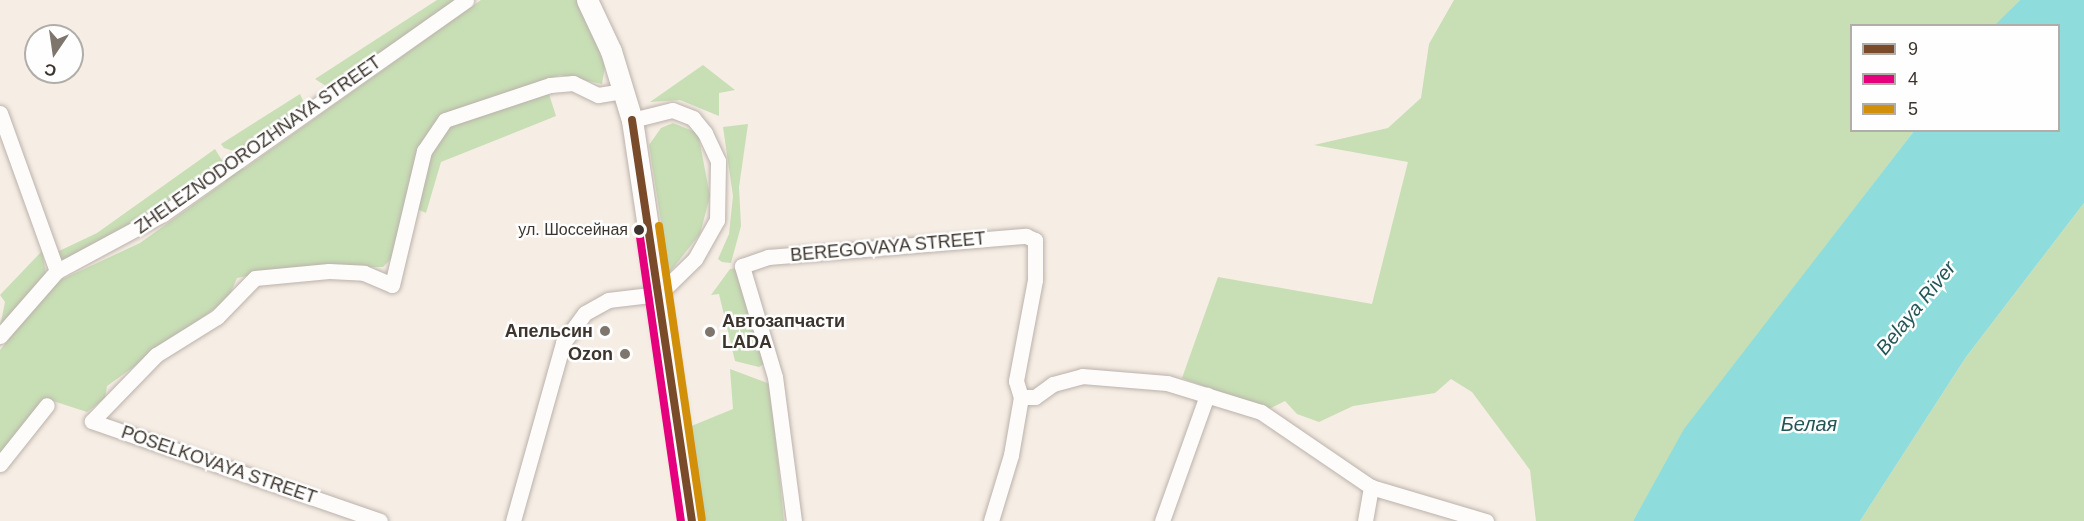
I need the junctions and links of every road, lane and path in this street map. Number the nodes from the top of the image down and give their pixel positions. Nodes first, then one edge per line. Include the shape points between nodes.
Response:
1 (466, 0) edge
2 (587, 0) edge
3 (624, 91) junction
4 (0, 113) edge
5 (632, 120) junction
6 (57, 271) junction
7 (659, 294) junction
8 (0, 336) edge
9 (1207, 395) junction
10 (1021, 397) junction
11 (47, 405) dead end
12 (0, 464) edge
13 (1371, 487) junction
14 (381, 521) edge
15 (513, 521) edge
16 (692, 521) edge
17 (794, 521) edge
18 (992, 521) edge
19 (1162, 521) edge
20 (1365, 521) edge
21 (1486, 521) edge

1 - 6 street, ZHELEZNODOROZHNAYA STREET via 163,214
2 - 3 main road
3 - 5 main road
3 - 14 street, POSELKOVAYA STREET via 598,94 573,83 550,85 445,120 424,151 392,285 364,273 329,271 255,278 217,317 156,355 92,421
4 - 6 street
5 - 7 main road
5 - 7 street via 672,110 693,118 718,161 717,220 695,259
6 - 8 street, ZHELEZNODOROZHNAYA STREET
7 - 15 street via 608,300 585,313 563,343
7 - 16 main road
9 - 10 street via 1167,383 1082,376 1053,384 1035,398
9 - 13 street via 1261,412
9 - 19 street
10 - 17 street, BEREGOVAYA STREET via 1016,381 1035,280 1035,240 1026,236 768,257 742,266 775,377
10 - 18 street
11 - 12 street
13 - 20 street
13 - 21 street

